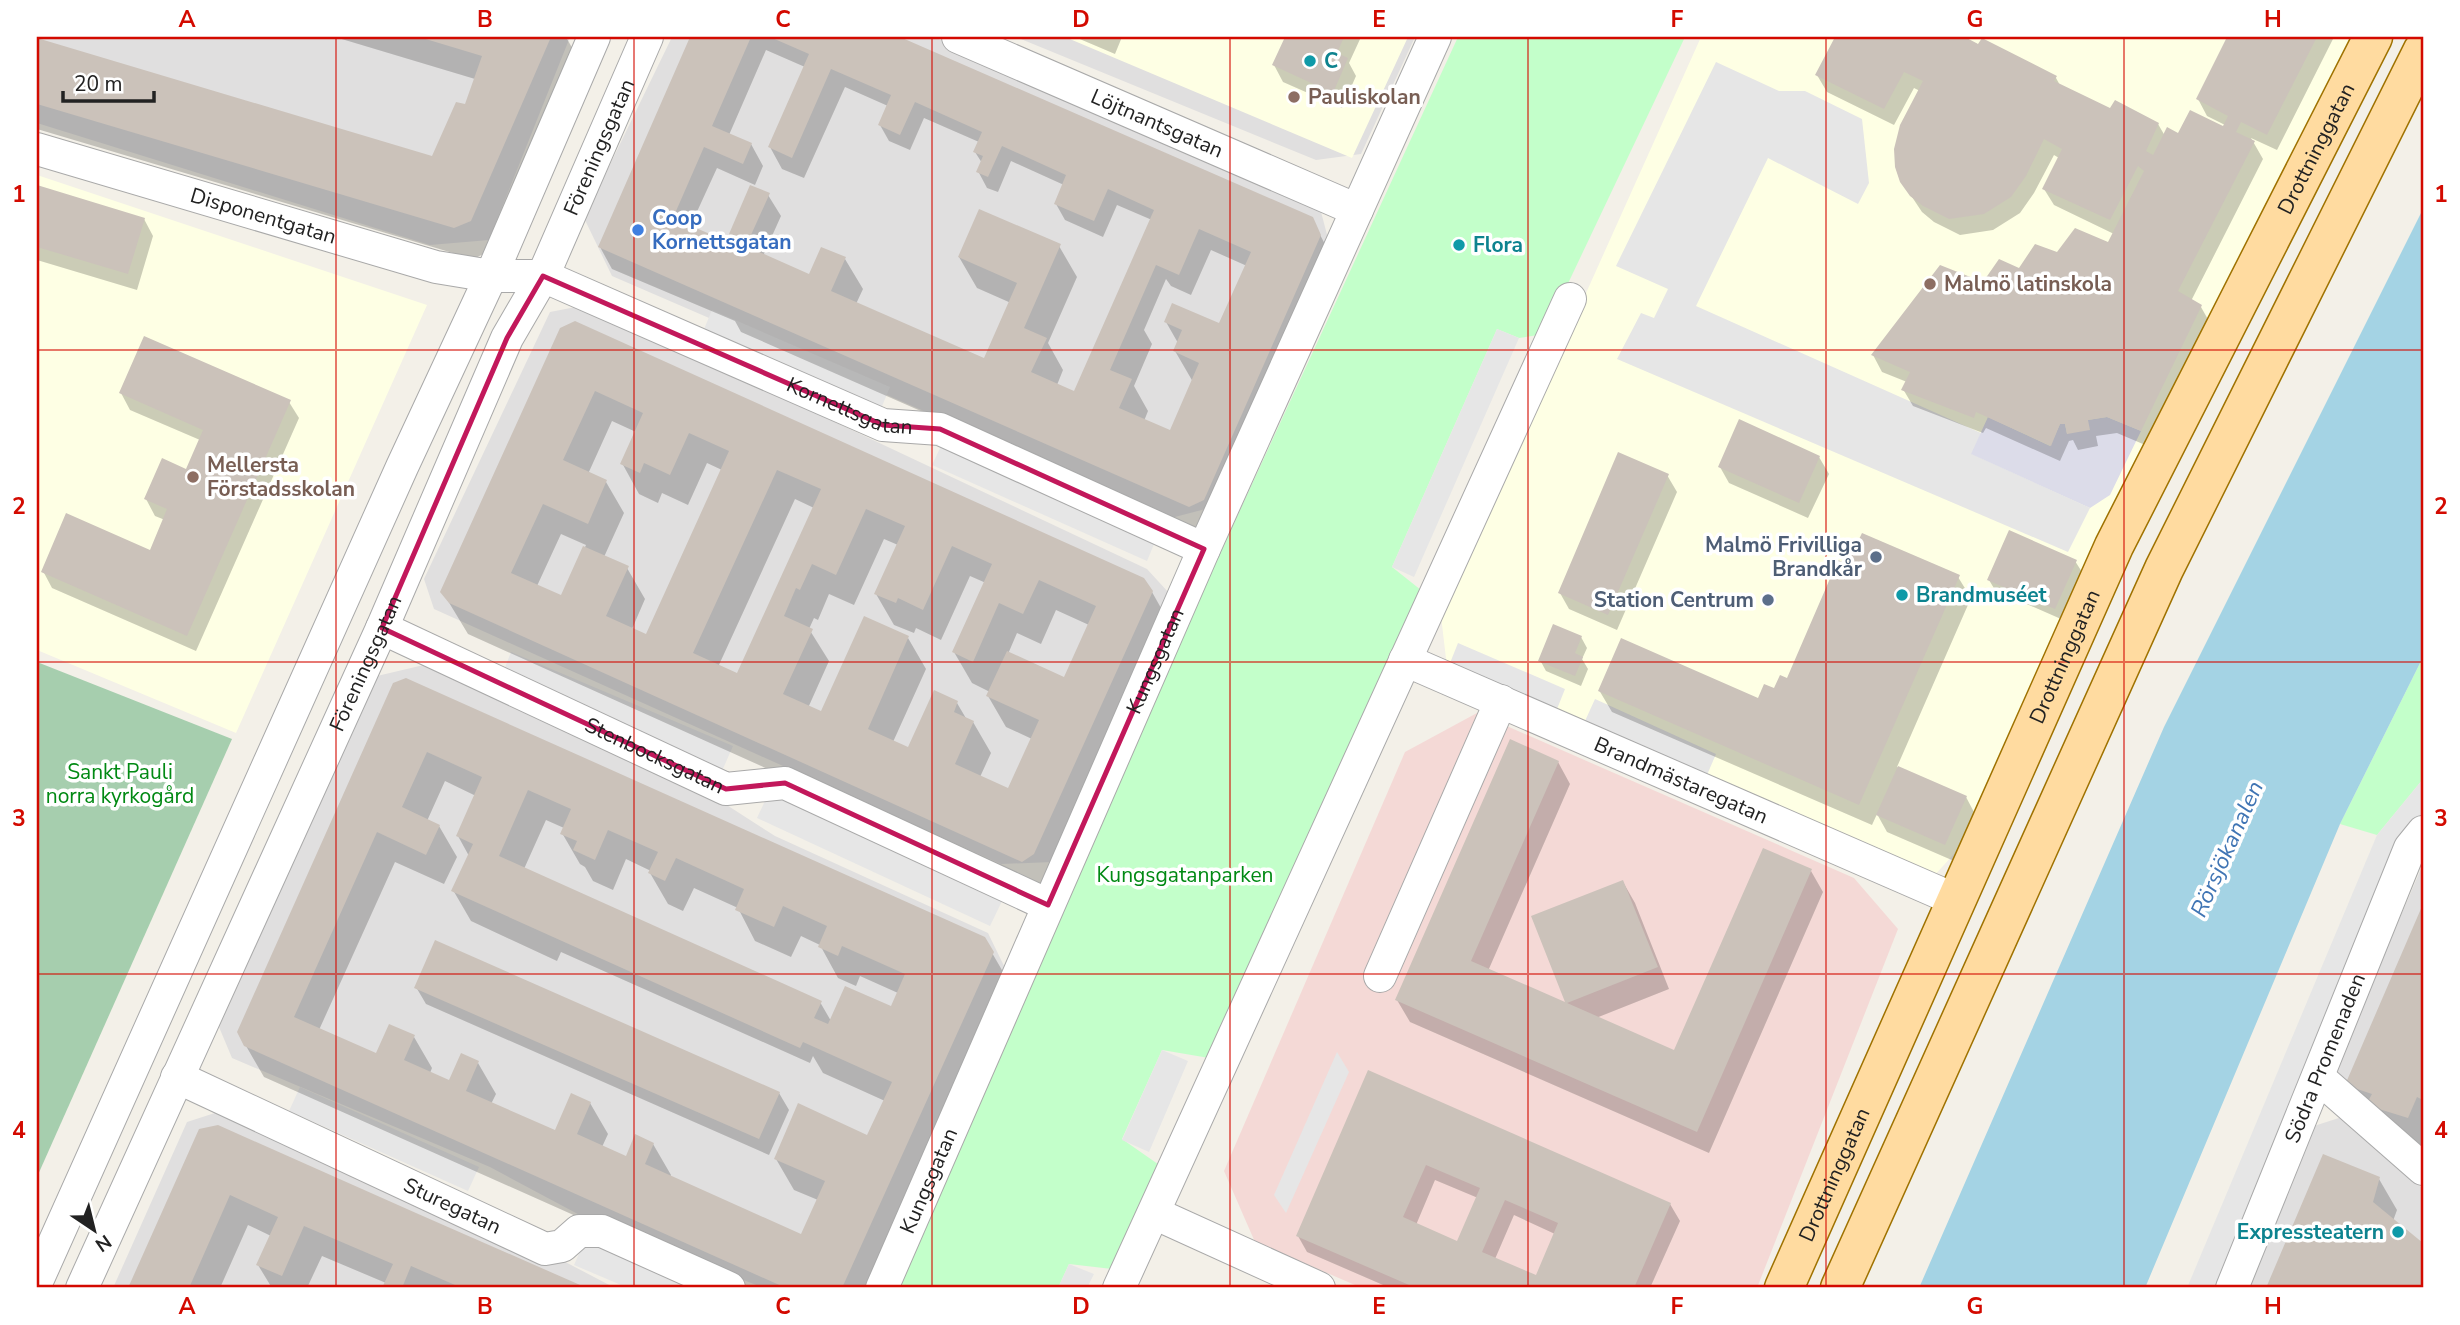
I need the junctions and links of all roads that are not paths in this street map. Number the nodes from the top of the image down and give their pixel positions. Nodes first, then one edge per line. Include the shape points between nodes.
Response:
1 (594, 37) edge
2 (647, 37) edge
3 (958, 37) edge
4 (1435, 37) edge
5 (2373, 37) edge
6 (2423, 50) edge
7 (37, 149) edge
8 (1357, 211) junction
9 (491, 276) junction
10 (542, 276) junction
11 (1570, 299) dead end
12 (1204, 549) junction
13 (382, 628) junction
14 (1405, 660) junction
15 (1501, 701) junction
16 (2423, 832) edge
17 (1956, 900) junction
18 (1048, 905) junction
19 (1380, 976) dead end
20 (177, 1077) junction
21 (2318, 1077) junction
22 (2423, 1169) edge
23 (1154, 1213) junction
24 (37, 1281) edge
25 (82, 1288) edge
26 (729, 1288) edge
27 (882, 1288) edge
28 (1119, 1288) edge
29 (1319, 1288) edge
30 (1784, 1288) edge
31 (1840, 1288) edge
32 (2232, 1288) edge

1 - 9 street
2 - 10 street, Föreningsgatan
3 - 8 street, Löjtnantsgatan
4 - 8 street, Kungsgatan
5 - 17 main road, Drottninggatan via 2114,546
6 - 31 main road via 2164,569
7 - 9 street, Disponentgatan via 436,267
8 - 12 street, Kungsgatan
9 - 10 street, Kornettsgatan
9 - 24 street
10 - 12 street, Kornettsgatan via 883,425 940,429
10 - 13 street, Föreningsgatan via 507,338
11 - 14 street
12 - 18 street, Kungsgatan
13 - 18 street, Stenbocksgatan via 726,789 785,783
13 - 20 street, Föreningsgatan
14 - 15 street, Brandmästaregatan
14 - 23 street
15 - 17 street, Brandmästaregatan
15 - 19 street
16 - 21 street, Södra Promenaden via 2410,848
17 - 30 main road, Drottninggatan
18 - 27 street, Kungsgatan
20 - 25 street, Föreningsgatan
20 - 26 street, Sturegatan via 545,1249 562,1246 579,1231 602,1231
21 - 22 street
21 - 32 street, Södra Promenaden
23 - 28 street
23 - 29 street

